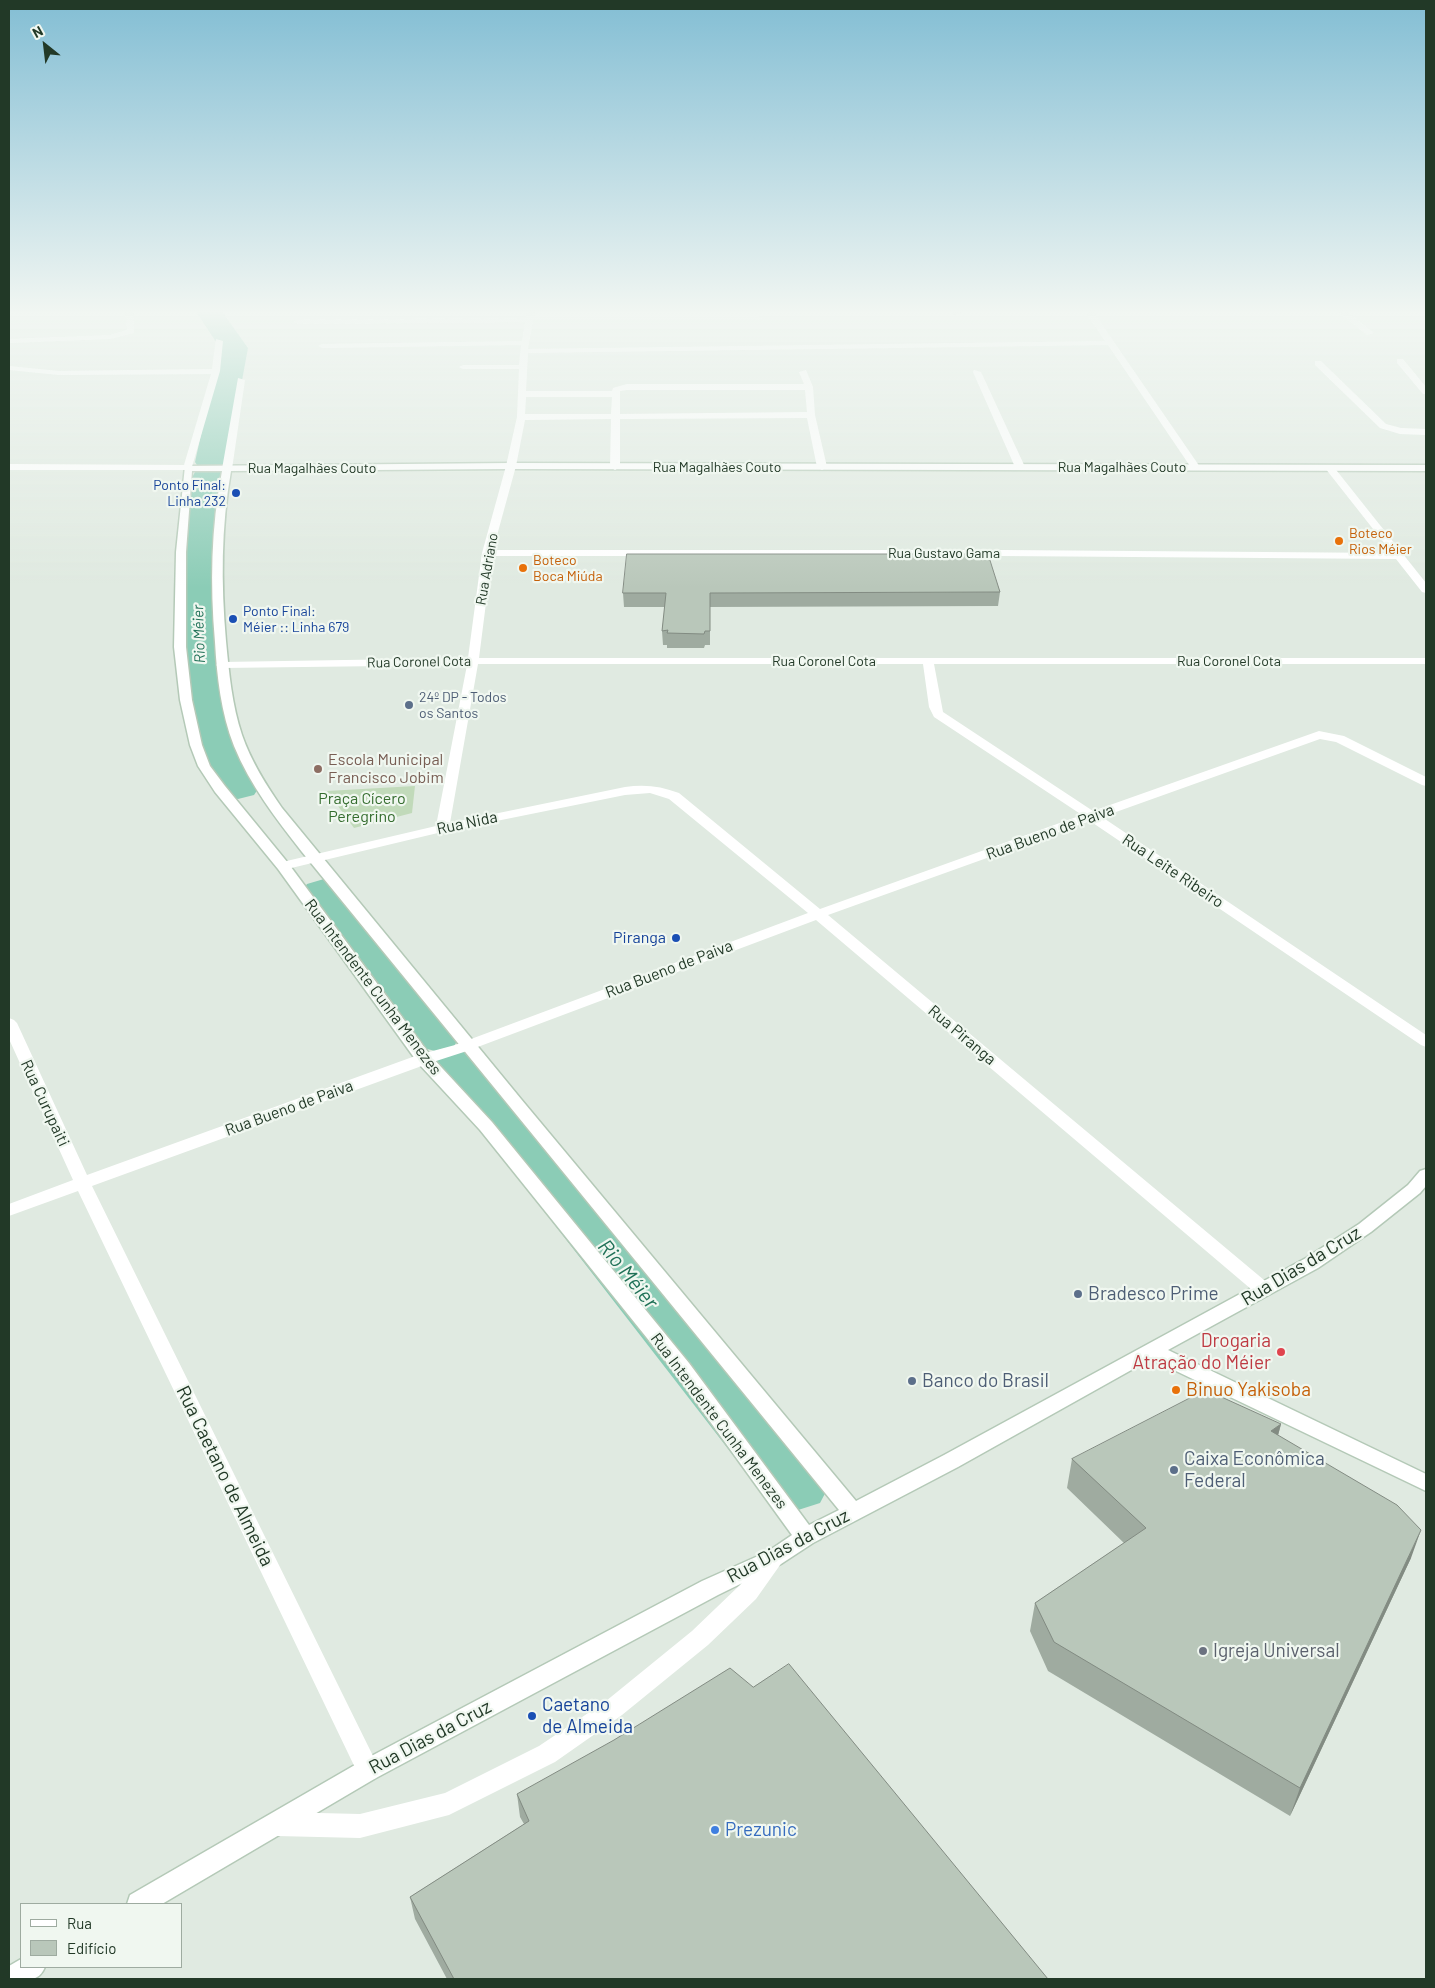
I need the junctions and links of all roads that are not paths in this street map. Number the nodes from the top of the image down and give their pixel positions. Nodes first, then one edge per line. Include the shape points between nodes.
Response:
1 (209, 403) edge
2 (235, 403) edge
3 (522, 403) edge
4 (616, 403) edge
5 (810, 403) edge
6 (991, 403) edge
7 (1151, 403) edge
8 (1358, 403) edge
9 (811, 415) junction
10 (521, 417) junction
11 (615, 417) junction
12 (1414, 432) junction
13 (1426, 432) edge
14 (1426, 444) edge
15 (511, 466) junction
16 (9, 467) edge
17 (615, 467) junction
18 (822, 467) junction
19 (1020, 467) junction
20 (1195, 467) junction
21 (195, 468) junction
22 (1330, 468) junction
23 (1426, 468) edge
24 (222, 469) junction
25 (487, 553) junction
26 (1401, 556) junction
27 (1426, 590) edge
28 (472, 661) junction
29 (928, 661) junction
30 (1426, 661) edge
31 (222, 665) junction
32 (1426, 782) edge
33 (654, 788) joint
34 (1093, 817) junction
35 (442, 828) junction
36 (314, 857) junction
37 (283, 866) junction
38 (818, 914) junction
39 (9, 1023) edge
40 (1426, 1042) edge
41 (465, 1046) junction
42 (430, 1057) junction
43 (1426, 1175) edge
44 (82, 1182) junction
45 (9, 1210) edge
46 (1264, 1290) junction
47 (1152, 1350) junction
48 (1426, 1483) edge
49 (852, 1511) junction
50 (806, 1537) junction
51 (774, 1558) junction
52 (368, 1770) junction
53 (275, 1824) junction
54 (141, 1903) edge
55 (30, 1968) edge
56 (11, 1979) edge

1 - 21 street, Rua Intendente Cunha Menezes
2 - 24 street, Rua Intendente Cunha Menezes
3 - 10 street, Rua Adriano
4 - 11 street
5 - 9 street
6 - 19 street
7 - 20 street
8 - 12 street via 1379,423
9 - 11 street
9 - 18 street
10 - 11 street
10 - 15 street, Rua Adriano
11 - 17 street
12 - 13 street
12 - 14 street
15 - 17 street, Rua Magalhães Couto
15 - 24 street, Rua Magalhães Couto
15 - 25 street, Rua Adriano
16 - 21 street, Rua Magalhães Couto
17 - 18 street, Rua Magalhães Couto
18 - 19 street, Rua Magalhães Couto
19 - 20 street, Rua Magalhães Couto
20 - 22 street, Rua Magalhães Couto
21 - 24 street, Rua Magalhães Couto
21 - 37 street, Rua Intendente Cunha Menezes via 181,552 180,647 186,700 204,766
22 - 23 street, Rua Magalhães Couto
22 - 26 street
24 - 31 street, Rua Intendente Cunha Menezes via 215,572
25 - 26 street, Rua Gustavo Gama via 1003,552
25 - 28 street, Rua Adriano
26 - 27 street
28 - 29 street, Rua Coronel Cota
28 - 31 street, Rua Coronel Cota
28 - 35 street, Rua Adriano
29 - 30 street, Rua Coronel Cota
29 - 34 street, Rua Leite Ribeiro via 938,714
31 - 36 street, Rua Intendente Cunha Menezes via 231,719 252,770 264,792
32 - 34 street, Rua Bueno de Paiva via 1332,736 1318,735
33 - 35 street, Rua Nida
33 - 38 street, Rua Piranga via 674,796
34 - 38 street, Rua Bueno de Paiva
34 - 40 street, Rua Leite Ribeiro
35 - 36 street, Rua Nida
36 - 37 street, Rua Nida
36 - 41 street, Rua Intendente Cunha Menezes
37 - 42 street, Rua Intendente Cunha Menezes
38 - 41 street, Rua Bueno de Paiva
38 - 46 street, Rua Piranga
39 - 44 street, Rua Curupaiti
41 - 42 street, Rua Bueno de Paiva
41 - 49 street, Rua Intendente Cunha Menezes
42 - 44 street, Rua Bueno de Paiva
42 - 50 street, Rua Intendente Cunha Menezes via 682,1368
43 - 46 street, Rua Dias da Cruz via 1414,1189 1365,1228 1312,1264
44 - 45 street, Rua Bueno de Paiva
44 - 52 street, Rua Caetano de Almeida
46 - 47 street, Rua Dias da Cruz
47 - 48 street
47 - 49 street, Rua Dias da Cruz via 950,1462
49 - 50 street, Rua Dias da Cruz
50 - 51 street, Rua Dias da Cruz
51 - 52 street, Rua Dias da Cruz via 710,1588
51 - 53 street via 748,1592 700,1638 614,1708 547,1754 449,1804 360,1826
52 - 53 street, Rua Dias da Cruz
53 - 54 street, Rua Dias da Cruz
55 - 56 street

